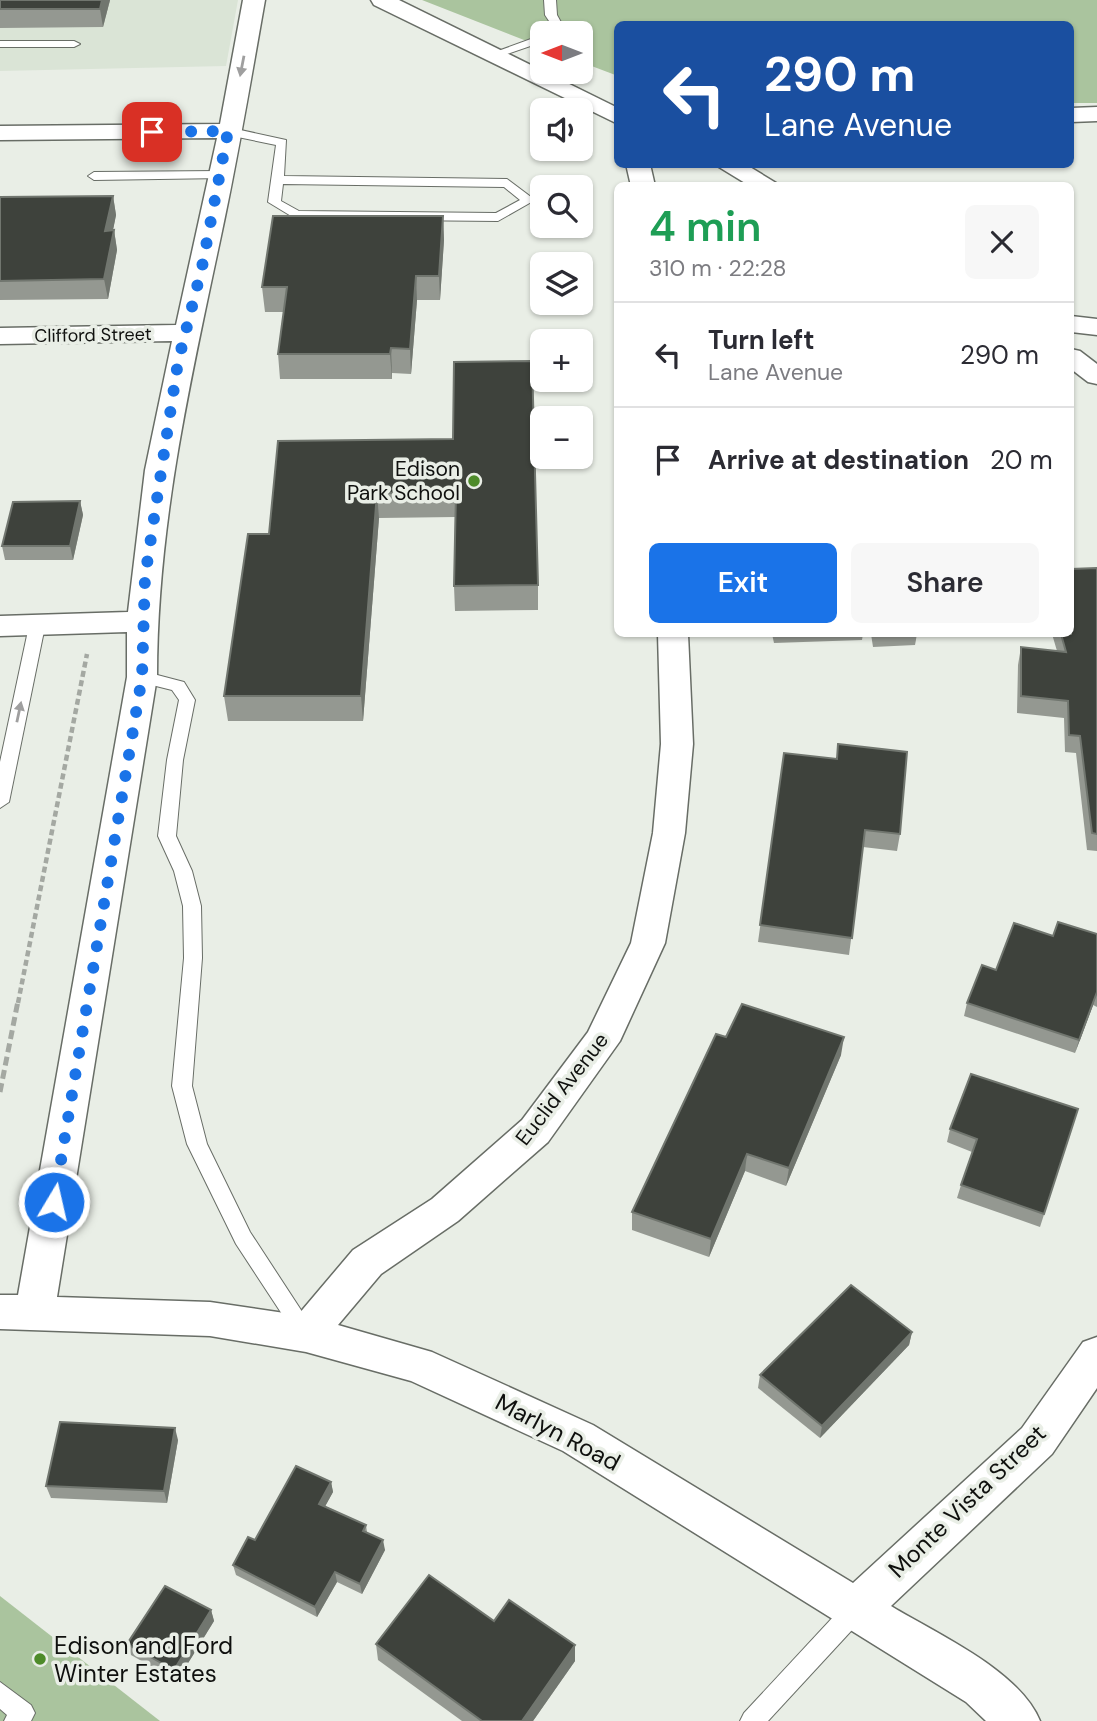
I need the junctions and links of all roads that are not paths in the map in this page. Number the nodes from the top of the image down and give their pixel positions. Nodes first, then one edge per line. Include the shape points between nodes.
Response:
1 (254, 0) edge
2 (382, 0) edge
3 (550, 0) edge
4 (555, 21) edge
5 (530, 42) edge
6 (0, 44) edge
7 (74, 44) dead end
8 (493, 55) junction
9 (1097, 114) edge
10 (614, 115) edge
11 (1074, 115) edge
12 (228, 131) junction
13 (0, 133) edge
14 (734, 168) edge
15 (220, 175) junction
16 (94, 176) dead end
17 (277, 180) junction
18 (761, 182) edge
19 (1074, 324) edge
20 (1097, 327) edge
21 (186, 333) junction
22 (0, 336) edge
23 (1074, 358) edge
24 (1097, 376) edge
25 (142, 622) junction
26 (0, 626) edge
27 (673, 637) edge
28 (34, 640) junction
29 (142, 677) junction
30 (0, 802) edge
31 (18, 1312) edge
32 (306, 1334) junction
33 (1097, 1354) edge
34 (856, 1609) junction
35 (0, 1694) edge
36 (16, 1721) edge
37 (752, 1721) edge
38 (1018, 1721) edge

1 -> 12 street
2 - 8 street
3 - 4 lane
5 - 8 lane
6 - 7 lane
8 - 10 street
9 - 11 street
12 - 13 street
12 - 15 street
12 - 17 lane via 282,144
14 - 18 street
15 - 16 lane
15 - 21 street
17 - 17 lane via 274,202 296,215 498,218 529,200 508,183
19 - 20 street
21 - 22 street, Clifford Street
21 - 25 street via 145,577
23 - 24 street
25 - 28 street
25 - 29 street
26 - 28 street
27 - 32 street, Euclid Avenue via 677,744 669,833 648,943 603,1041 535,1130 445,1210 367,1262
30 -> 28 lane
29 - 31 street
29 - 32 lane via 178,687 187,700 167,836 192,906 193,958 182,1086 197,1144 243,1238
31 - 32 street, Marlyn Road via 210,1319
32 - 34 street, Marlyn Road via 418,1366 578,1438
33 - 34 street, Monte Vista Street via 1037,1441
34 - 37 lane
34 - 38 street, Marlyn Road via 982,1686
35 - 36 lane via 23,1713

